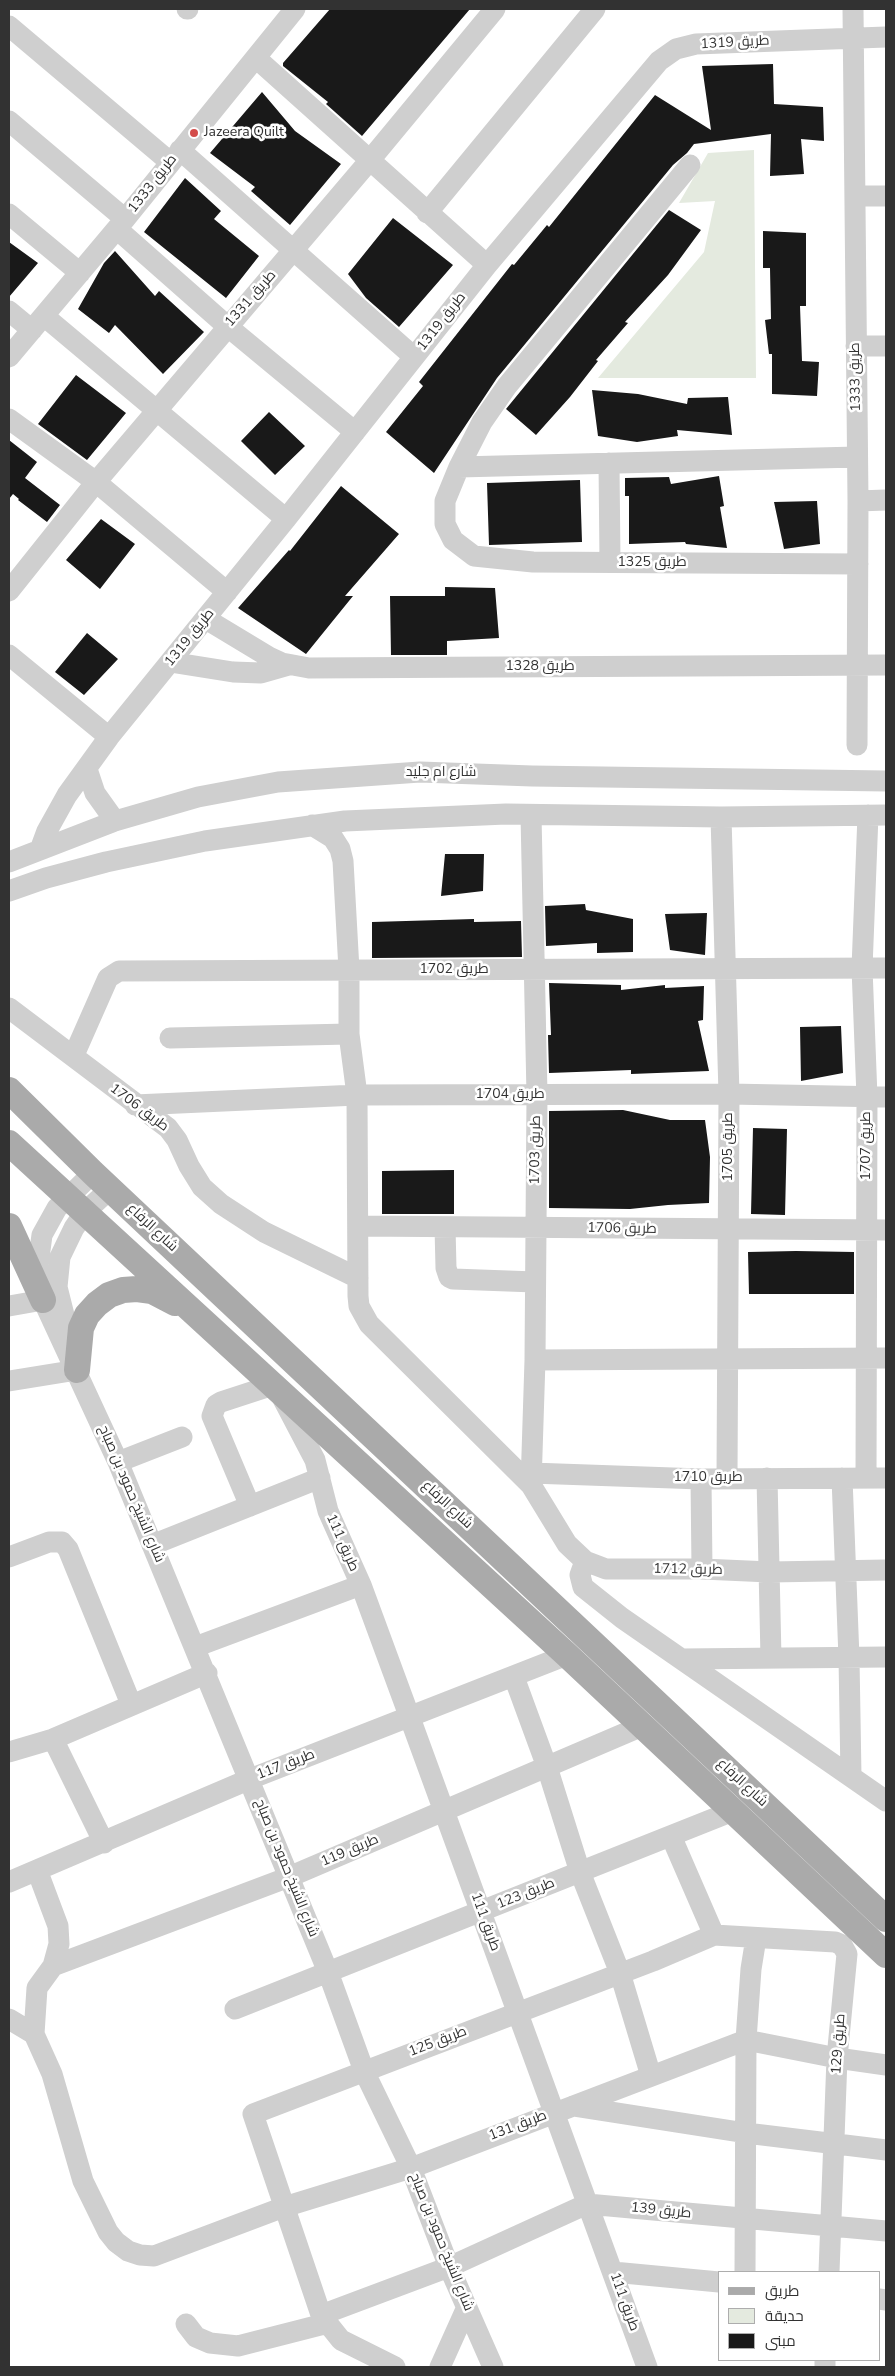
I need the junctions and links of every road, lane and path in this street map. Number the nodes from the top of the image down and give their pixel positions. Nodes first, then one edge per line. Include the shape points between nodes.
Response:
1 (294, 9) edge
2 (495, 9) edge
3 (595, 9) edge
4 (853, 9) edge
5 (9, 26) edge
6 (854, 37) junction
7 (886, 37) edge
8 (256, 58) junction
9 (9, 121) edge
10 (175, 156) junction
11 (370, 160) junction
12 (690, 165) dead end
13 (856, 196) junction
14 (886, 196) edge
15 (427, 213) junction
16 (9, 214) edge
17 (121, 224) junction
18 (292, 251) junction
19 (487, 265) junction
20 (80, 273) junction
21 (9, 311) edge
22 (38, 323) junction
23 (227, 326) junction
24 (856, 346) junction
25 (886, 346) edge
26 (9, 357) edge
27 (414, 357) junction
28 (157, 410) junction
29 (9, 419) edge
30 (354, 432) junction
31 (857, 457) junction
32 (609, 463) junction
33 (459, 467) junction
34 (96, 482) junction
35 (886, 500) edge
36 (858, 501) junction
37 (286, 519) junction
38 (610, 562) junction
39 (858, 564) junction
40 (9, 590) edge
41 (228, 592) junction
42 (206, 619) junction
43 (9, 654) edge
44 (170, 662) junction
45 (289, 665) junction
46 (858, 665) junction
47 (886, 665) edge
48 (109, 737) junction
49 (857, 745) dead end
50 (87, 769) junction
51 (886, 781) edge
52 (531, 814) junction
53 (877, 815) edge
54 (722, 817) junction
55 (115, 821) junction
56 (312, 825) junction
57 (40, 850) junction
58 (9, 862) edge
59 (9, 891) edge
60 (862, 968) junction
61 (886, 968) edge
62 (349, 970) junction
63 (534, 970) junction
64 (724, 970) junction
65 (9, 1008) edge
66 (350, 1034) junction
67 (170, 1038) dead end
68 (74, 1055) junction
69 (9, 1090) edge
70 (729, 1094) junction
71 (357, 1095) junction
72 (537, 1095) junction
73 (877, 1097) edge
74 (135, 1105) junction
75 (9, 1143) edge
76 (102, 1181) junction
77 (77, 1205) junction
78 (9, 1226) edge
79 (359, 1226) junction
80 (445, 1227) junction
81 (535, 1228) junction
82 (729, 1230) junction
83 (876, 1230) edge
84 (358, 1278) junction
85 (535, 1282) junction
86 (43, 1300) junction
87 (9, 1306) edge
88 (200, 1316) junction
89 (876, 1358) edge
90 (535, 1360) junction
91 (728, 1360) junction
92 (77, 1370) junction
93 (9, 1381) edge
94 (276, 1388) junction
95 (182, 1437) dead end
96 (118, 1462) junction
97 (320, 1478) junction
98 (727, 1478) junction
99 (767, 1478) junction
100 (842, 1478) junction
101 (876, 1478) edge
102 (531, 1479) junction
103 (701, 1479) junction
104 (250, 1506) junction
105 (152, 1545) junction
106 (9, 1557) edge
107 (585, 1561) junction
108 (702, 1569) junction
109 (844, 1570) junction
110 (886, 1570) edge
111 (770, 1572) junction
112 (361, 1585) junction
113 (195, 1647) junction
114 (567, 1655) junction
115 (886, 1657) edge
116 (771, 1658) junction
117 (850, 1658) junction
118 (682, 1659) junction
119 (207, 1673) junction
120 (514, 1677) junction
121 (131, 1704) junction
122 (410, 1718) junction
123 (642, 1726) junction
124 (53, 1738) junction
125 (9, 1752) edge
126 (547, 1767) junction
127 (851, 1776) junction
128 (250, 1779) junction
129 (886, 1801) edge
130 (733, 1811) junction
131 (445, 1812) junction
132 (671, 1836) junction
133 (104, 1843) junction
134 (37, 1870) junction
135 (580, 1872) junction
136 (289, 1877) junction
137 (9, 1882) edge
138 (481, 1912) junction
139 (886, 1918) edge
140 (714, 1935) junction
141 (756, 1938) junction
142 (886, 1955) edge
143 (53, 1966) junction
144 (328, 1972) junction
145 (620, 1973) junction
146 (235, 2008) dead end
147 (518, 2011) junction
148 (9, 2019) edge
149 (34, 2034) junction
150 (746, 2040) junction
151 (837, 2058) junction
152 (886, 2065) edge
153 (364, 2071) junction
154 (651, 2076) junction
155 (563, 2109) junction
156 (746, 2133) junction
157 (834, 2144) junction
158 (886, 2150) edge
159 (410, 2168) junction
160 (587, 2204) junction
161 (284, 2207) junction
162 (745, 2220) junction
163 (830, 2226) junction
164 (886, 2231) edge
165 (449, 2267) junction
166 (745, 2271) edge
167 (829, 2271) edge
168 (613, 2272) junction
169 (718, 2282) edge
170 (466, 2306) junction
171 (324, 2319) junction
172 (186, 2324) dead end
173 (395, 2367) edge
174 (440, 2367) edge
175 (493, 2367) edge
176 (647, 2367) edge

1 - 8 street, طريق 1333
2 - 11 street, طريق 1331
3 - 15 street
4 - 6 street, طريق 1333
5 - 10 street
6 - 7 street, طريق 1319
6 - 13 street, طريق 1333
6 - 19 street, طريق 1319 via 696,44 667,54
8 - 10 street, طريق 1333
8 - 11 street
9 - 17 street
10 - 17 street, طريق 1333
10 - 18 street
11 - 15 street
11 - 18 street, طريق 1331
12 - 33 street via 507,386 482,422
13 - 14 street
13 - 24 street, طريق 1333
15 - 19 street
16 - 20 street
17 - 20 street, طريق 1333
17 - 23 street
18 - 23 street, طريق 1331
18 - 27 street
19 - 27 street, طريق 1319
20 - 22 street, طريق 1333
21 - 22 street
22 - 26 street, طريق 1333
22 - 28 street
23 - 28 street, طريق 1331
23 - 30 street
24 - 25 street
24 - 31 street, طريق 1333
27 - 30 street, طريق 1319
28 - 34 street, طريق 1331
28 - 37 street
29 - 34 street
30 - 37 street, طريق 1319
31 - 32 street
31 - 36 street, طريق 1333
32 - 33 street
32 - 38 street
33 - 38 street, طريق 1325 via 445,501 445,524 453,540 474,556 533,562
34 - 40 street, طريق 1331
34 - 41 street
35 - 36 street
36 - 39 street, طريق 1333
37 - 41 street, طريق 1319
38 - 39 street, طريق 1325
39 - 46 street, طريق 1333
41 - 42 street, طريق 1319
42 - 44 street, طريق 1319
42 - 45 street, طريق 1328 via 269,657
43 - 48 street
44 - 45 street via 261,673
44 - 48 street, طريق 1319
45 - 46 street, طريق 1328 via 319,668
46 - 47 street, طريق 1328
46 - 49 street, طريق 1333
48 - 50 street, طريق 1319
50 - 55 street via 95,794
50 - 57 street, طريق 1319 via 56,812
51 - 55 street, شارع ام جليد via 420,772 278,782 198,797
52 - 54 street
52 - 56 street via 410,817
52 - 63 street, طريق 1703
53 - 54 street
53 - 60 street, طريق 1707
54 - 64 street, طريق 1705
55 - 57 street, شارع ام جليد
56 - 59 street via 205,841 106,862
56 - 62 street, طريق 1712 via 333,838 340,849
57 - 58 street, شارع ام جليد
60 - 61 street, طريق 1702
60 - 64 street, طريق 1702
60 - 73 street, طريق 1707
62 - 63 street, طريق 1702
62 - 66 street, طريق 1712
62 - 68 street, طريق 1702 via 119,971 108,978
63 - 64 street, طريق 1702
63 - 72 street, طريق 1703
64 - 70 street, طريق 1705
65 - 68 street, طريق 1706
66 - 67 street
66 - 71 street, طريق 1712
68 - 74 street, طريق 1706
69 - 76 main road, شارع الرفاع
70 - 72 street, طريق 1704
70 - 73 street, طريق 1704
70 - 82 street, طريق 1705
71 - 72 street, طريق 1704
71 - 74 street, طريق 1704
71 - 79 street, طريق 1712
72 - 81 street, طريق 1703
73 - 83 street, طريق 1707
74 - 84 street, طريق 1706 via 168,1128 202,1188 220,1204 264,1232
75 - 77 main road, شارع الرفاع
76 - 77 street, شارع الشيخ حمود بن صباح
76 - 139 main road, شارع الرفاع
77 - 86 street, شارع الشيخ حمود بن صباح via 57,1208 42,1235 38,1265
77 - 88 main road, شارع الرفاع
77 - 92 street, شارع الشيخ حمود بن صباح via 57,1273 57,1287
78 - 86 main road
79 - 80 street, طريق 1706
79 - 84 street, طريق 1712
80 - 81 street, طريق 1706
80 - 85 street via 449,1277
81 - 82 street, طريق 1706
81 - 85 street, طريق 1703
82 - 83 street, طريق 1706
82 - 91 street, طريق 1705
83 - 89 street, طريق 1707
84 - 102 street, طريق 1712 via 359,1306 369,1324
85 - 90 street, طريق 1703
86 - 87 street
86 - 92 street, شارع الشيخ حمود بن صباح
88 - 92 main road via 152,1291 123,1290 109,1295 97,1304 81,1328
88 - 94 main road, شارع الرفاع
89 - 91 street
89 - 101 street, طريق 1707
90 - 91 street
90 - 102 street, طريق 1703
91 - 98 street, طريق 1705
92 - 93 street
92 - 96 street, شارع الشيخ حمود بن صباح
94 - 97 street, طريق 111 via 315,1460
94 - 104 street via 221,1402 216,1405 212,1416
94 - 114 main road, شارع الرفاع
95 - 96 street
96 - 105 street, شارع الشيخ حمود بن صباح
97 - 104 street
97 - 112 street, طريق 111 via 328,1511
98 - 99 street, طريق 1710
98 - 103 street, طريق 1710
99 - 100 street, طريق 1710
99 - 111 street
100 - 101 street, طريق 1710
100 - 109 street
102 - 103 street, طريق 1710
102 - 107 street, طريق 1712 via 567,1544
103 - 108 street
104 - 105 street
105 - 113 street, شارع الشيخ حمود بن صباح
106 - 121 street via 50,1542 62,1542 68,1549
107 - 108 street, طريق 1712 via 606,1569
107 - 118 street via 580,1575 583,1587
108 - 111 street, طريق 1712
109 - 110 street, طريق 1712
109 - 111 street, طريق 1712
109 - 117 street
111 - 116 street
112 - 113 street
112 - 122 street, طريق 111
113 - 119 street, شارع الشيخ حمود بن صباح
114 - 120 street, طريق 117
114 - 123 main road, شارع الرفاع
115 - 117 street
116 - 117 street
116 - 118 street
117 - 127 street
118 - 127 street
119 - 121 street
119 - 128 street, شارع الشيخ حمود بن صباح
120 - 122 street, طريق 117
120 - 126 street
121 - 124 street
122 - 128 street, طريق 117
122 - 131 street, طريق 111
123 - 126 street, طريق 119
123 - 130 main road, شارع الرفاع
124 - 125 street
124 - 133 street
126 - 131 street, طريق 119
126 - 135 street
127 - 129 street
128 - 133 street, طريق 117
128 - 136 street, شارع الشيخ حمود بن صباح
130 - 132 street, طريق 123
130 - 142 main road, شارع الرفاع
131 - 136 street, طريق 119
131 - 138 street, طريق 111
132 - 135 street, طريق 123
132 - 140 street
133 - 134 street, طريق 117
134 - 137 street, طريق 117
134 - 143 street via 58,1926 59,1944
135 - 138 street, طريق 123
135 - 145 street
136 - 143 street, طريق 119
136 - 144 street, شارع الشيخ حمود بن صباح
138 - 144 street, طريق 123
138 - 147 street, طريق 111
140 - 141 street, طريق 129
140 - 145 street, طريق 125
141 - 150 street
141 - 151 street, طريق 129 via 842,1945 847,1954
143 - 149 street via 37,1988
144 - 146 street, طريق 123
144 - 153 street, شارع الشيخ حمود بن صباح
145 - 147 street, طريق 125
145 - 154 street
147 - 153 street, طريق 125
147 - 155 street, طريق 111
148 - 149 street
149 - 161 street, طريق 131 via 52,2074 83,2181 108,2232 128,2251 154,2256
150 - 151 street
150 - 154 street, طريق 131
150 - 156 street
151 - 152 street
151 - 157 street, طريق 129
153 - 159 street, شارع الشيخ حمود بن صباح
153 - 161 street, طريق 125 via 253,2114
154 - 155 street, طريق 131
155 - 156 street
155 - 159 street, طريق 131
155 - 160 street, طريق 111
156 - 157 street
156 - 162 street
157 - 158 street
157 - 163 street, طريق 129
159 - 161 street, طريق 131
159 - 165 street, شارع الشيخ حمود بن صباح
160 - 162 street, طريق 139
160 - 165 street
160 - 168 street, طريق 111
161 - 171 street
162 - 163 street, طريق 139
162 - 166 street
163 - 164 street, طريق 139
163 - 167 street, طريق 129
165 - 170 street, شارع الشيخ حمود بن صباح
165 - 171 street
168 - 169 street
168 - 176 street, طريق 111
170 - 174 street
170 - 175 street, شارع الشيخ حمود بن صباح
171 - 172 street via 238,2346 210,2343 196,2337
171 - 173 street via 340,2340

